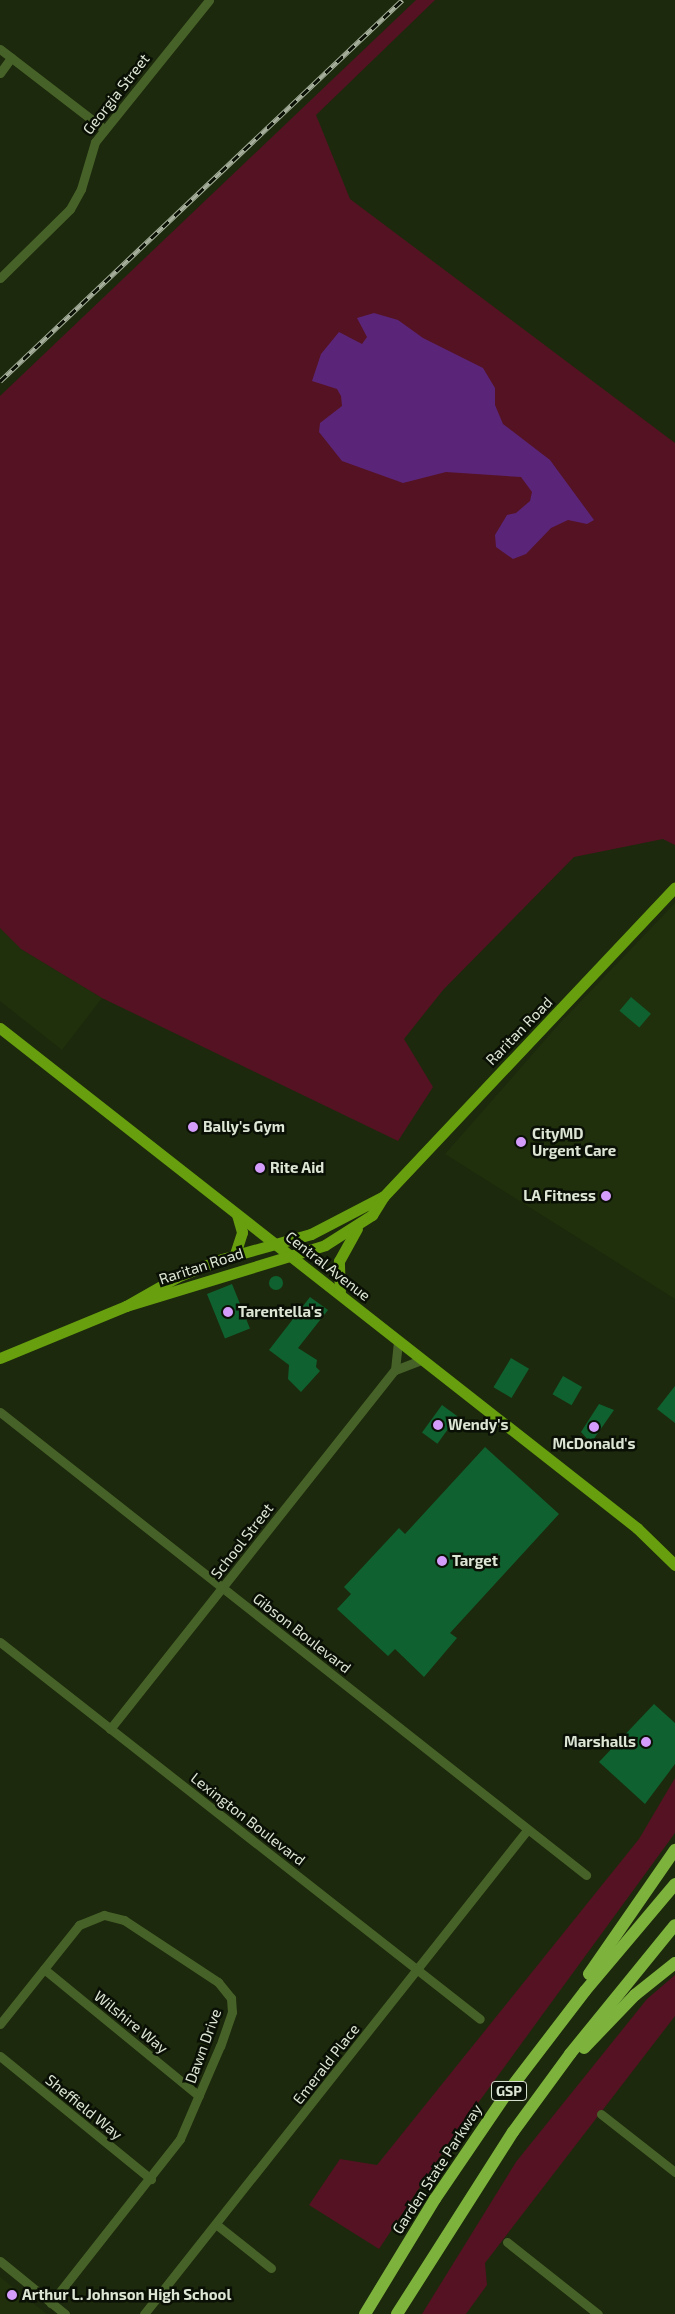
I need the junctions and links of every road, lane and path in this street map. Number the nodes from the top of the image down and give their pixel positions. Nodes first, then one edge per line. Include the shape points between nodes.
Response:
1 (209, 0) edge
2 (0, 49) edge
3 (12, 58) junction
4 (0, 73) edge
5 (104, 129) junction
6 (0, 278) edge
7 (675, 887) edge
8 (0, 1028) edge
9 (384, 1196) junction
10 (238, 1215) junction
11 (360, 1225) junction
12 (275, 1244) junction
13 (235, 1254) junction
14 (290, 1256) junction
15 (340, 1294) junction
16 (126, 1306) junction
17 (398, 1340) junction
18 (0, 1358) edge
19 (423, 1360) junction
20 (395, 1370) junction
21 (0, 1412) edge
22 (637, 1528) junction
23 (675, 1554) edge
24 (675, 1565) edge
25 (222, 1588) junction
26 (0, 1642) edge
27 (110, 1729) junction
28 (528, 1830) junction
29 (675, 1850) edge
30 (586, 1875) dead end
31 (675, 1884) edge
32 (675, 1925) edge
33 (675, 1963) edge
34 (44, 1969) junction
35 (418, 1969) junction
36 (480, 2019) dead end
37 (0, 2024) edge
38 (0, 2056) edge
39 (507, 2093) junction
40 (200, 2096) junction
41 (532, 2106) junction
42 (601, 2114) dead end
43 (675, 2172) edge
44 (151, 2179) junction
45 (217, 2225) junction
46 (507, 2242) dead end
47 (0, 2261) edge
48 (271, 2268) dead end
49 (51, 2303) junction
50 (65, 2314) edge
51 (144, 2314) edge
52 (365, 2314) edge
53 (396, 2314) edge
54 (598, 2314) edge

1 - 5 street, Georgia Street
2 - 3 street
3 - 4 street
3 - 5 street
5 - 6 street, Georgia Street via 95,142 81,188 70,209
7 - 9 main road, Raritan Road
8 - 10 main road, Central Avenue
9 - 11 main road, Raritan Road via 376,1210
9 - 12 main road, Raritan Road via 321,1230
10 - 12 main road, Central Avenue
10 - 13 main road via 242,1232
11 - 14 main road, Raritan Road via 325,1245
11 - 15 main road via 339,1261
12 - 13 main road, Raritan Road
12 - 14 main road, Central Avenue
13 - 16 main road, Raritan Road via 177,1277
14 - 15 main road, Central Avenue
14 - 16 main road, Raritan Road
15 - 17 main road, Central Avenue
16 - 18 main road, Raritan Road
17 - 19 main road, Central Avenue
17 - 20 street
19 - 20 street
19 - 22 main road, Central Avenue
20 - 25 street, School Street
21 - 25 street, Gibson Boulevard
22 - 23 main road, Central Avenue
22 - 24 main road, Central Avenue
25 - 27 street, School Street
25 - 28 street, Gibson Boulevard
26 - 27 street, Lexington Boulevard
27 - 35 street, Lexington Boulevard
28 - 30 street, Gibson Boulevard
28 - 35 street, Emerald Place
29 - 39 highway
31 - 39 highway, Garden State Parkway / GSP via 585,1991
32 - 41 highway, GSP
33 - 41 highway via 622,2008
34 - 37 street, Dawn Drive
34 - 40 street, Wilshire Way
34 - 40 street, Dawn Drive via 79,1925 95,1916 114,1915 218,1982 228,1992 232,2012
35 - 36 street, Lexington Boulevard
35 - 45 street, Emerald Place
38 - 44 street, Sheffield Way
39 - 52 highway, Garden State Parkway / GSP via 435,2199
40 - 44 street, Dawn Drive via 180,2139
41 - 53 highway, GSP via 459,2212
42 - 43 street
44 - 49 street, Dawn Drive
45 - 48 street
45 - 51 street, Emerald Place
46 - 54 street
47 - 49 street
49 - 50 street

